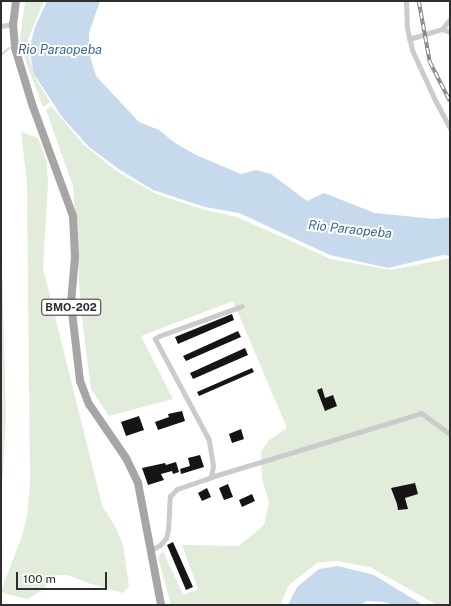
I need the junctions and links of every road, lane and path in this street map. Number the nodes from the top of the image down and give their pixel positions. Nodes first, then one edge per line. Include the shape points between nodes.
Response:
1 (16, 1) edge
2 (406, 1) edge
3 (450, 19) edge
4 (13, 24) junction
5 (1, 26) edge
6 (442, 30) junction
7 (450, 32) edge
8 (409, 39) junction
9 (450, 128) edge
10 (242, 306) dead end
11 (450, 434) edge
12 (211, 477) junction
13 (151, 550) junction
14 (161, 605) edge

1 - 4 main road, BMO-202
2 - 8 street
3 - 6 street
4 - 5 street
4 - 13 main road, BMO-202 via 15,48 32,104 73,216 75,257 71,303 80,381 89,404 126,458 138,483
6 - 7 street
6 - 8 street
8 - 9 street via 424,78
10 - 12 street via 155,339 209,440 213,466
11 - 12 street via 421,413
12 - 13 street via 177,489 170,496 166,538
13 - 14 main road, BMO-202

